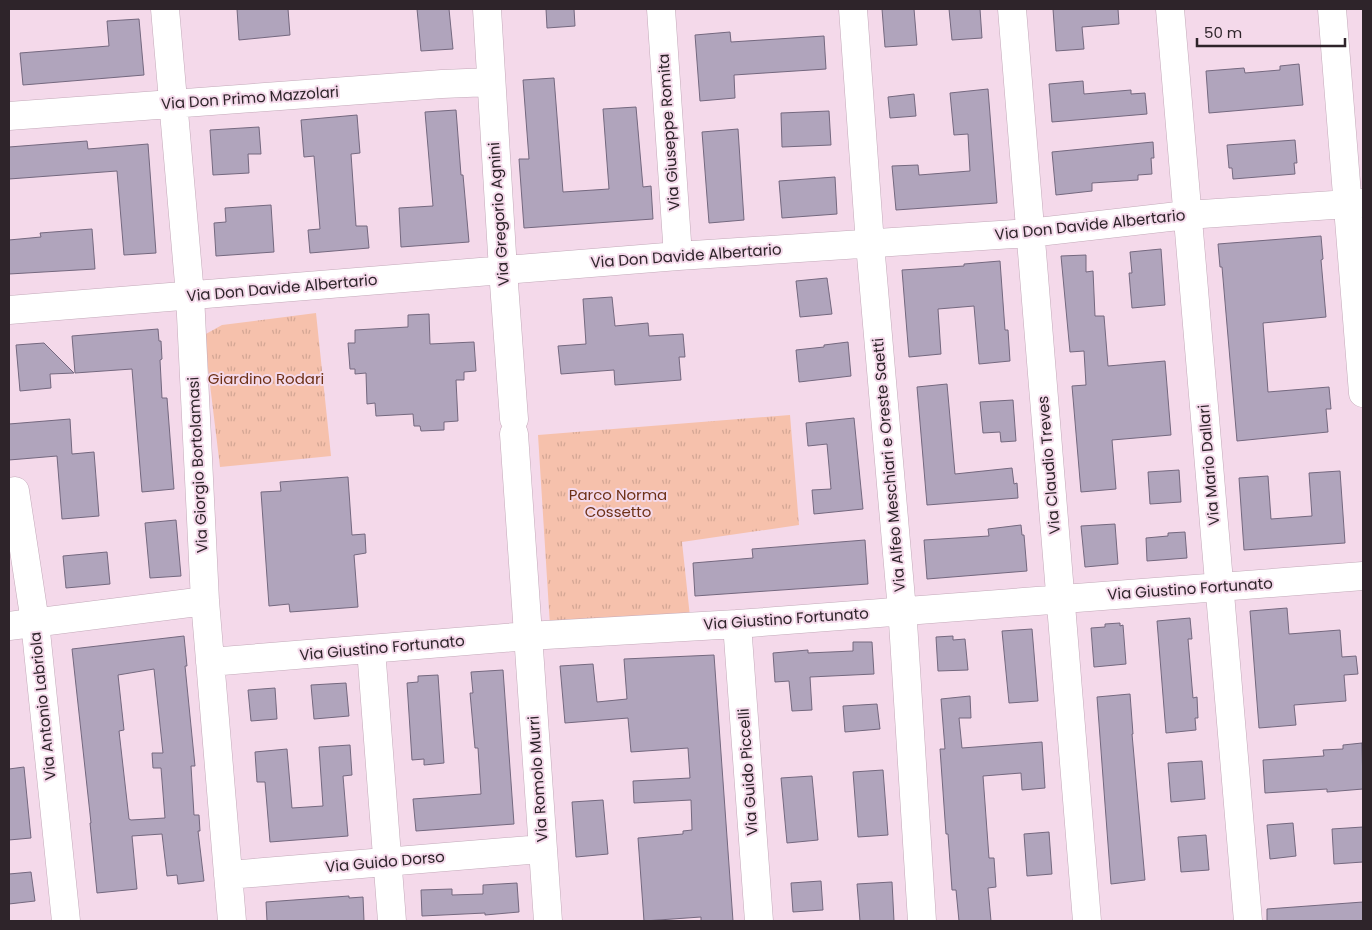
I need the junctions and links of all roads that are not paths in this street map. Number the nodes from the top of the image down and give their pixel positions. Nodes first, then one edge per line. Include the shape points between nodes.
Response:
1 (165, 9) edge
2 (487, 9) edge
3 (661, 9) edge
4 (852, 9) edge
5 (1012, 9) edge
6 (1170, 9) edge
7 (1332, 9) edge
8 (491, 82) junction
9 (174, 103) junction
10 (9, 116) edge
11 (1356, 203) edge
12 (1187, 215) junction
13 (1029, 232) junction
14 (870, 244) junction
15 (678, 256) junction
16 (502, 270) junction
17 (190, 295) junction
18 (9, 310) edge
19 (1363, 393) edge
20 (12, 492) edge
21 (1363, 576) edge
22 (1220, 588) junction
23 (1060, 598) junction
24 (205, 601) junction
25 (901, 610) junction
26 (22, 624) edge
27 (737, 624) junction
28 (528, 636) junction
29 (371, 649) junction
30 (210, 662) junction
31 (542, 850) junction
32 (386, 862) junction
33 (228, 874) junction
34 (66, 921) edge
35 (232, 921) edge
36 (392, 921) edge
37 (548, 921) edge
38 (759, 921) edge
39 (922, 921) edge
40 (1087, 921) edge
41 (1248, 921) edge

1 - 9 street, Via Giorgio Bortolamasi
2 - 8 street, Via Gregorio Agnini
3 - 15 street, Via Giuseppe Romita
4 - 14 street, Via Alfeo Meschiari e Oreste Saetti
5 - 13 street, Via Claudio Treves
6 - 12 street, Via Mario Dallari
7 - 11 street
8 - 9 street, Via Don Primo Mazzolari
8 - 16 street, Via Gregorio Agnini
9 - 10 street, Via Don Primo Mazzolari
9 - 17 street, Via Giorgio Bortolamasi
11 - 12 street, Via Don Davide Albertario
11 - 19 street
12 - 13 street, Via Don Davide Albertario
12 - 22 street, Via Mario Dallari
13 - 14 street, Via Don Davide Albertario
13 - 23 street, Via Claudio Treves
14 - 15 street, Via Don Davide Albertario
14 - 25 street, Via Alfeo Meschiari e Oreste Saetti
15 - 16 street, Via Don Davide Albertario
16 - 17 street, Via Don Davide Albertario
16 - 28 street, Via Gregorio Agnini
17 - 18 street, Via Don Davide Albertario
17 - 24 street, Via Giorgio Bortolamasi
20 - 26 street, Via Antonio Labriola
21 - 22 street, Via Giustino Fortunato
22 - 23 street, Via Giustino Fortunato
22 - 41 street, Via Mario Dallari
23 - 25 street, Via Giustino Fortunato
23 - 40 street, Via Claudio Treves
24 - 26 street
24 - 30 street, Via Giorgio Bortolamasi
25 - 27 street, Via Giustino Fortunato
25 - 39 street, Via Alfeo Meschiari e Oreste Saetti
26 - 34 street, Via Antonio Labriola
27 - 28 street, Via Giustino Fortunato
27 - 38 street, Via Guido Piccelli
28 - 29 street, Via Giustino Fortunato
28 - 31 street, Via Romolo Murri
29 - 30 street, Via Giustino Fortunato
29 - 32 street
30 - 33 street, Via Giorgio Bortolamasi
31 - 32 street, Via Guido Dorso
31 - 37 street, Via Romolo Murri
32 - 33 street, Via Guido Dorso
32 - 36 street
33 - 35 street, Via Giorgio Bortolamasi

